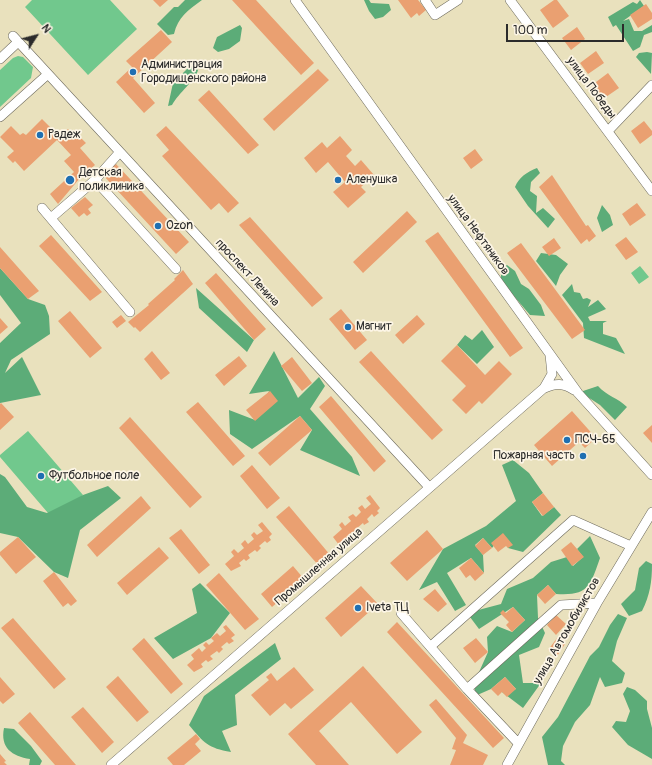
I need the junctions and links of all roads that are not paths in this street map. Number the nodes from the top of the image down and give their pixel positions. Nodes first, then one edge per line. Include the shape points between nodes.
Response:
1 (295, 0) edge
2 (425, 0) edge
3 (458, 0) edge
4 (510, 0) edge
5 (0, 59) edge
6 (48, 74) junction
7 (652, 85) edge
8 (0, 117) edge
9 (608, 132) junction
10 (119, 153) junction
11 (95, 180) junction
12 (652, 191) edge
13 (42, 208) dead end
14 (50, 218) junction
15 (176, 269) dead end
16 (130, 312) dead end
17 (550, 355) junction
18 (544, 388) junction
19 (578, 393) junction
20 (652, 475) edge
21 (429, 487) junction
22 (652, 512) edge
23 (632, 546) junction
24 (597, 603) junction
25 (401, 613) dead end
26 (431, 646) junction
27 (467, 689) junction
28 (518, 742) junction
29 (111, 765) edge
30 (508, 765) edge

1 - 17 street, улица Нефтяников
2 - 3 street via 436,15
4 - 9 street, улица Победы
5 - 6 street, проспект Ленина via 15,39
6 - 8 street
6 - 10 street, проспект Ленина
7 - 9 street
9 - 12 street, улица Победы
10 - 11 street
10 - 21 street, проспект Ленина
11 - 14 street
11 - 15 street
13 - 14 street
14 - 16 street
17 - 18 street, Промышленная улица via 552,374
17 - 19 street, улица Нефтяников
18 - 19 street via 554,383 568,386
18 - 21 street, Промышленная улица
19 - 20 street, улица Нефтяников
21 - 29 street, Промышленная улица
22 - 23 street, улица Автомобилистов
23 - 24 street, улица Автомобилистов
23 - 26 street via 573,520
24 - 27 street via 561,606
24 - 28 street, улица Автомобилистов
25 - 26 street
26 - 27 street
27 - 28 street
28 - 30 street, улица Автомобилистов

